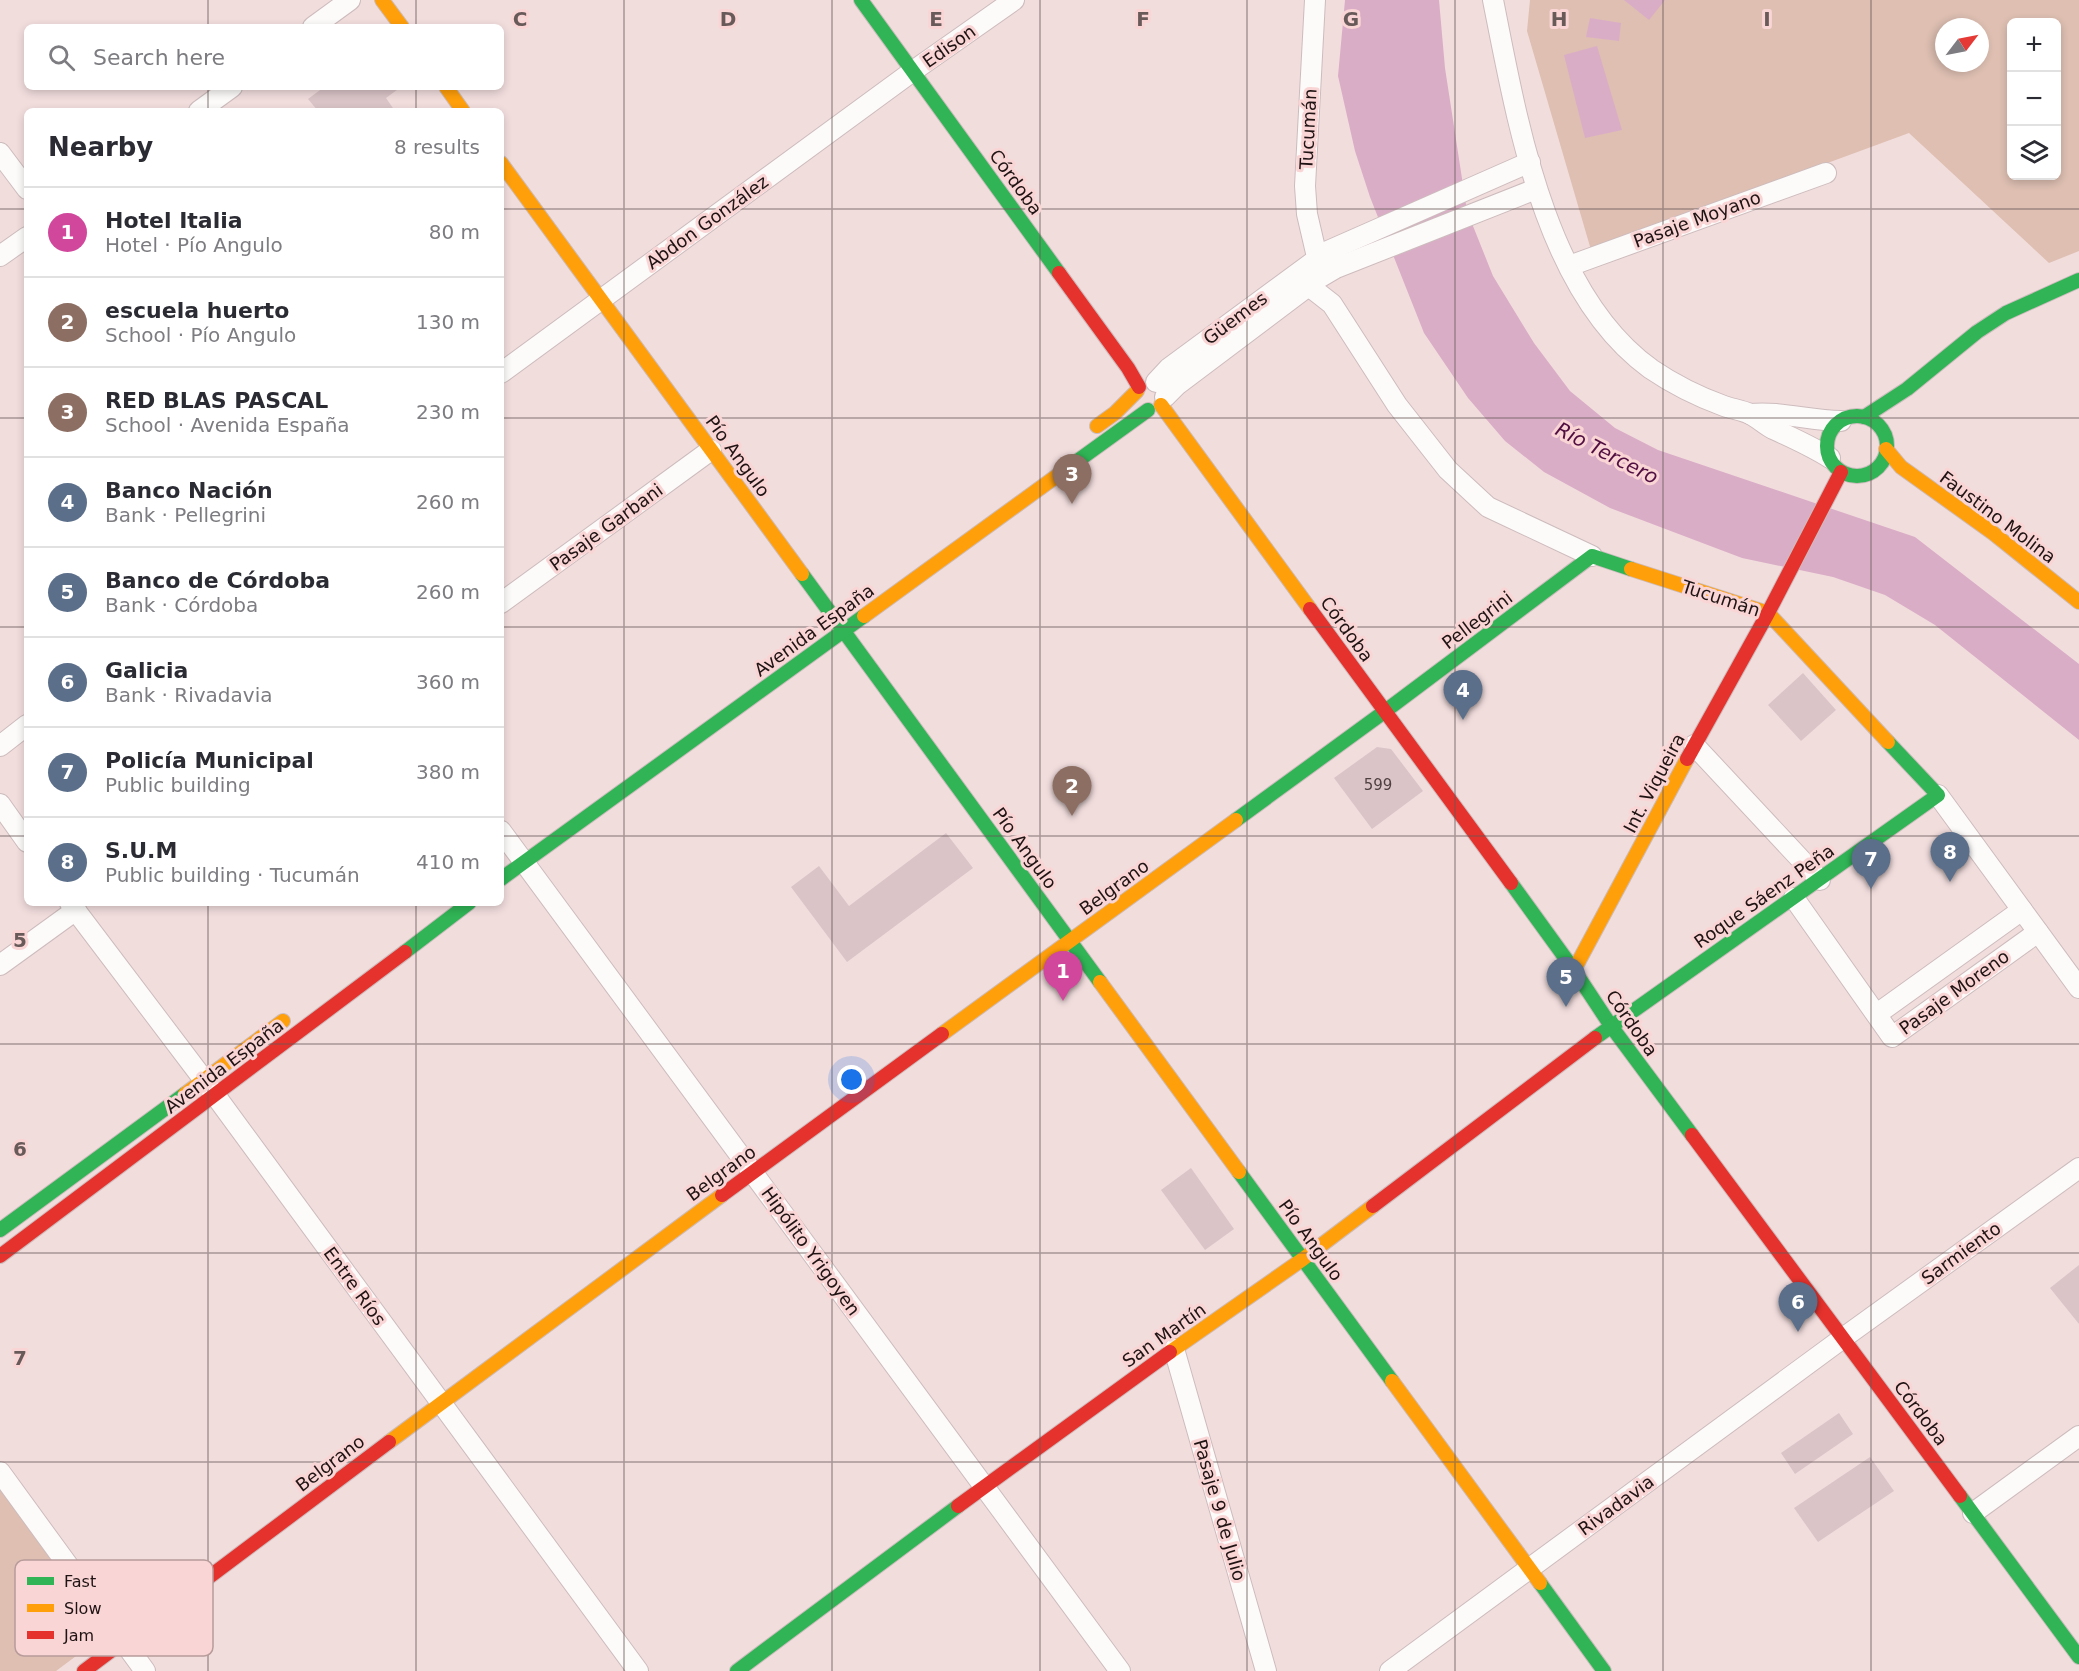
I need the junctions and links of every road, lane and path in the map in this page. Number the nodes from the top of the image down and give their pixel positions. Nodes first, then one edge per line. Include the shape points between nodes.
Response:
1 (350, 0) edge
2 (382, 0) edge
3 (861, 0) edge
4 (1014, 0) edge
5 (1315, 0) edge
6 (1493, 0) edge
7 (317, 24) edge
8 (400, 24) edge
9 (922, 65) junction
10 (228, 90) edge
11 (448, 90) edge
12 (203, 108) edge
13 (461, 108) edge
14 (0, 153) edge
15 (1530, 162) junction
16 (504, 166) edge
17 (1001, 169) dead end
18 (1826, 172) dead end
19 (24, 185) edge
20 (1536, 189) junction
21 (24, 239) edge
22 (0, 256) edge
23 (1317, 257) junction
24 (1569, 266) junction
25 (2079, 280) edge
26 (1314, 282) junction
27 (601, 300) junction
28 (504, 371) edge
29 (1907, 389) junction
30 (1151, 393) junction
31 (1750, 414) junction
32 (1864, 417) junction
33 (1841, 421) junction
34 (1087, 433) dead end
35 (1885, 443) junction
36 (711, 450) junction
37 (1835, 465) junction
38 (1879, 465) junction
39 (1924, 484) junction
40 (1592, 556) junction
41 (504, 601) edge
42 (2079, 602) edge
43 (1768, 614) junction
44 (844, 630) junction
45 (1384, 712) junction
46 (24, 728) edge
47 (1694, 745) junction
48 (0, 746) edge
49 (1938, 795) junction
50 (0, 804) edge
51 (504, 836) edge
52 (24, 838) edge
53 (515, 852) edge
54 (504, 873) edge
55 (1820, 879) junction
56 (1794, 898) junction
57 (73, 906) edge
58 (465, 906) edge
59 (2022, 910) junction
60 (2038, 932) junction
61 (1070, 941) junction
62 (0, 965) edge
63 (1574, 970) junction
64 (2079, 988) edge
65 (298, 1009) dead end
66 (1877, 1014) junction
67 (1611, 1026) junction
68 (209, 1088) junction
69 (2079, 1168) edge
70 (753, 1172) junction
71 (0, 1230) edge
72 (0, 1256) edge
73 (1303, 1259) junction
74 (1843, 1338) junction
75 (1174, 1348) junction
76 (441, 1402) junction
77 (2079, 1436) edge
78 (0, 1472) edge
79 (984, 1486) junction
80 (1973, 1513) junction
81 (64, 1560) edge
82 (1529, 1569) junction
83 (213, 1575) edge
84 (105, 1656) edge
85 (134, 1656) edge
86 (2079, 1656) edge
87 (2079, 1666) edge
88 (84, 1671) edge
89 (145, 1671) edge
90 (638, 1671) edge
91 (737, 1671) edge
92 (1120, 1671) edge
93 (1266, 1671) edge
94 (1390, 1671) edge
95 (1604, 1671) edge
96 (2072, 1671) edge

1 - 7 street
2 - 8 street
3 - 9 street, Córdoba
4 - 9 street, Edison
5 - 23 street, Tucumán via 1305,186
6 - 15 street via 1515,110
9 - 27 street, Abdon González
9 - 30 street, Córdoba via 1128,368
10 - 12 street
11 - 13 street
14 - 19 street
15 - 20 street
15 - 23 street, Güemes
16 - 27 street, Pío Angulo
17 - 30 street, Córdoba
18 - 24 street, Pasaje Moyano
20 - 24 street
20 - 26 street, Güemes via 1335,268
21 - 22 street
23 - 30 street, Güemes via 1169,368
24 - 31 street via 1592,305 1621,342 1651,369 1690,392
25 - 29 street via 2006,313
26 - 30 street, Güemes via 1177,385
26 - 40 street, Tucumán via 1397,405 1456,477 1488,507
27 - 28 street, Abdon González
27 - 36 street, Pío Angulo
29 - 32 street
29 - 35 street
30 - 34 street
30 - 44 street, Avenida España
30 - 45 street, Córdoba
31 - 33 street
31 - 37 street via 1809,444
32 - 33 street
32 - 35 street via 1879,427
33 - 37 street via 1829,435 1827,447
35 - 38 street
35 - 39 street, Faustino Molina via 1901,467
36 - 41 street, Pasaje Garbani
36 - 44 street, Pío Angulo
37 - 38 street via 1858,476
37 - 43 street, Int. Viqueira via 1832,489
38 - 39 street, Faustino Molina
39 - 42 street, Faustino Molina
40 - 43 street, Tucumán
40 - 45 street, Pellegrini
43 - 47 street, Int. Viqueira
43 - 49 street, Tucumán
44 - 53 street, Avenida España
44 - 61 street, Pío Angulo
45 - 61 street, Belgrano
45 - 63 street, Córdoba
46 - 48 street
47 - 55 street
47 - 63 street, Int. Viqueira
49 - 55 street, Roque Sáenz Peña
49 - 59 street, Tucumán
50 - 52 street
51 - 53 street, Hipólito Yrigoyen
53 - 54 street, Avenida España
53 - 70 street, Hipólito Yrigoyen
55 - 56 street, Roque Sáenz Peña
56 - 66 street, Pasaje Moreno
56 - 67 street, Roque Sáenz Peña
57 - 62 street
57 - 68 street, Entre Ríos
58 - 68 street, Avenida España
59 - 60 street, Tucumán
59 - 66 street, Pasaje Moreno
60 - 64 street, Tucumán
60 - 66 street, Pasaje Moreno via 1892,1037
61 - 70 street, Belgrano
61 - 73 street, Pío Angulo
63 - 67 street, Córdoba
65 - 68 street, Avenida España
67 - 73 street, San Martín
67 - 74 street, Córdoba
68 - 71 street, Avenida España
68 - 72 street, Avenida España
68 - 76 street, Entre Ríos
69 - 74 street, Sarmiento
70 - 76 street, Belgrano
70 - 79 street, Hipólito Yrigoyen
73 - 75 street, San Martín
73 - 82 street, Pío Angulo
74 - 80 street, Córdoba
74 - 82 street, Rivadavia
75 - 79 street, San Martín
75 - 93 street, Pasaje 9 de Julio
76 - 83 street, Belgrano
76 - 90 street, Entre Ríos
77 - 80 street
78 - 81 street
79 - 91 street, San Martín
79 - 92 street, Hipólito Yrigoyen
80 - 86 street, Córdoba
82 - 94 street, Rivadavia
82 - 95 street, Pío Angulo
84 - 88 street, Belgrano
85 - 89 street
87 - 96 street

